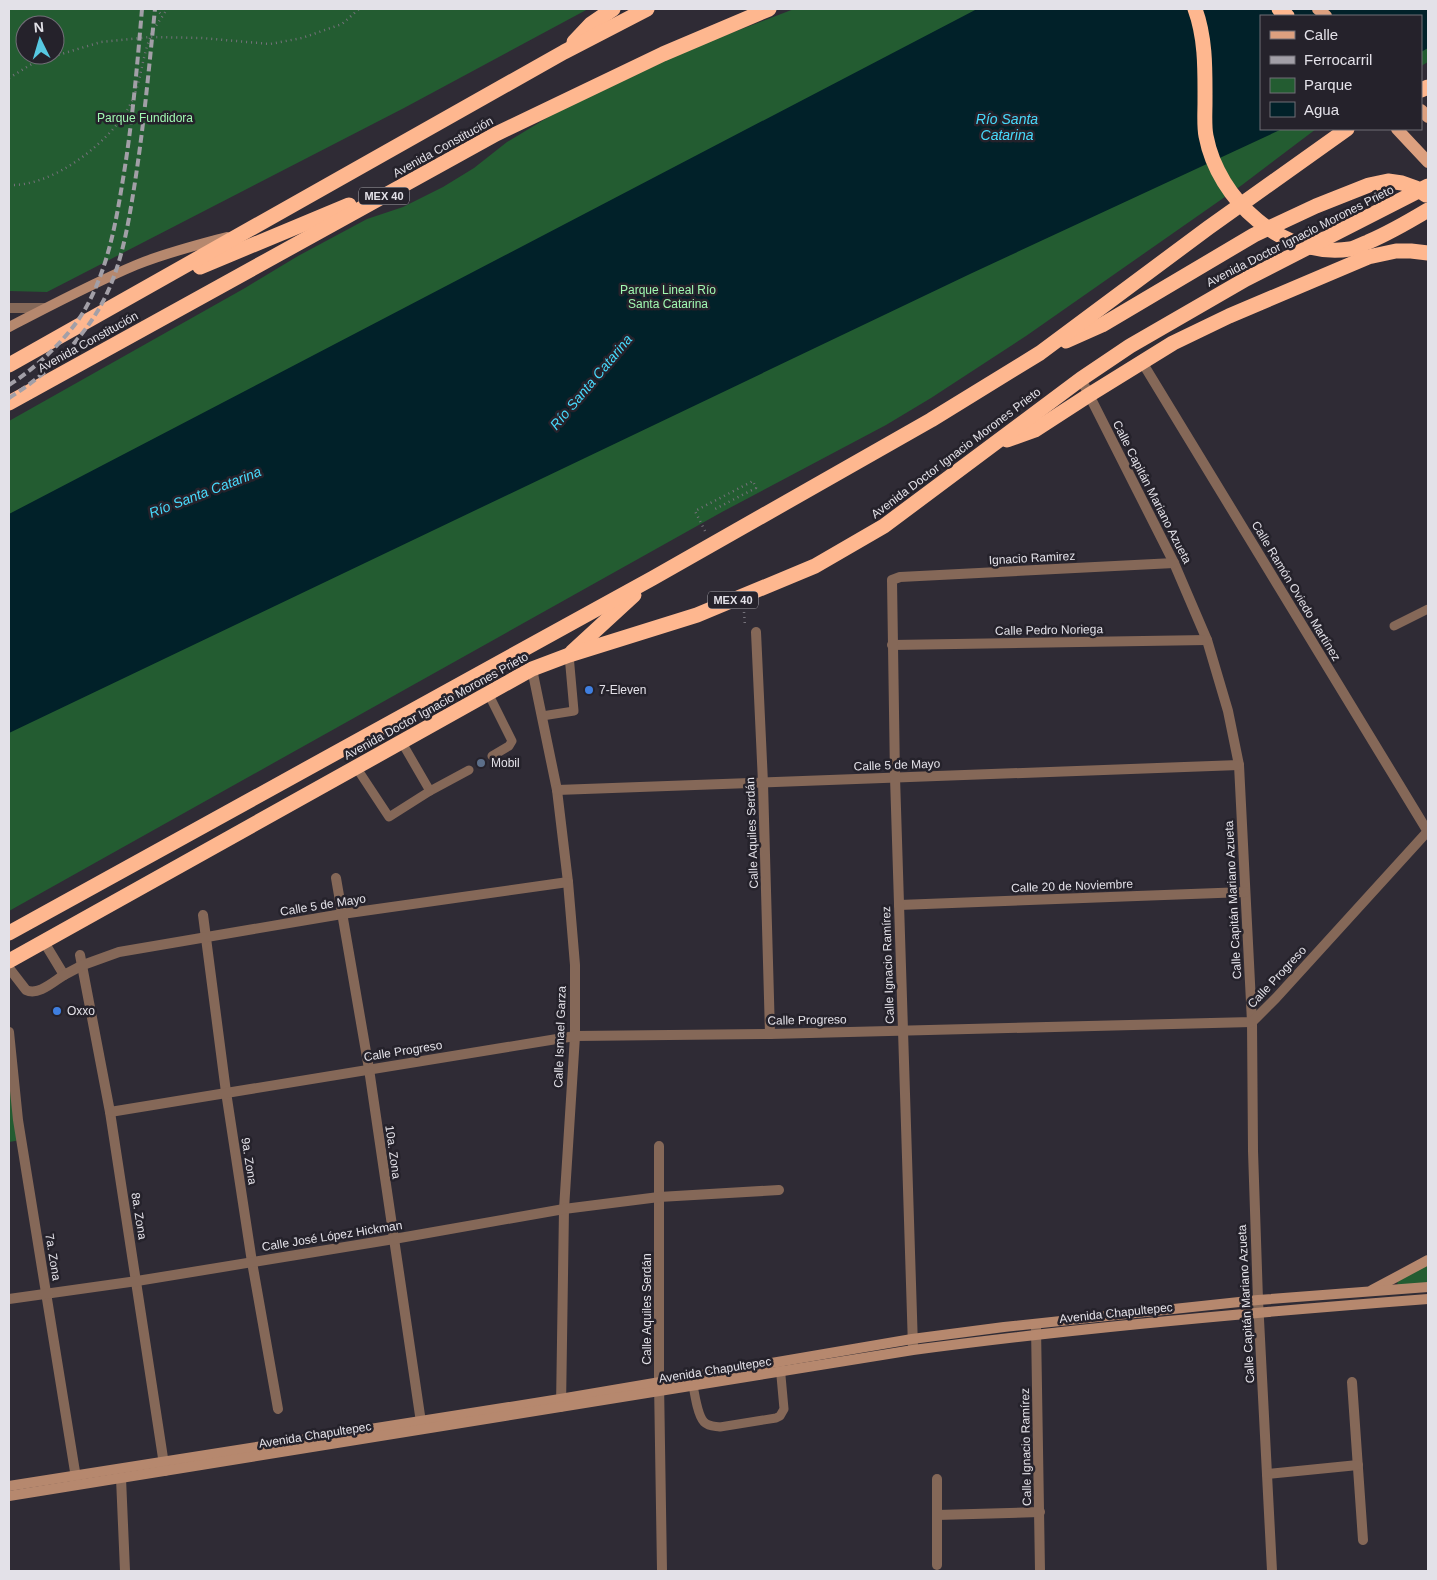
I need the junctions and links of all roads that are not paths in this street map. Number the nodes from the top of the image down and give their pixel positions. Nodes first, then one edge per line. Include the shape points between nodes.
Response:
1 (612, 9) edge
2 (769, 9) edge
3 (1196, 9) edge
4 (643, 10) edge
5 (564, 52) junction
6 (1346, 130) edge
7 (1398, 130) edge
8 (1428, 162) edge
9 (420, 176) junction
10 (1428, 186) edge
11 (1428, 196) edge
12 (1428, 210) edge
13 (245, 232) junction
14 (1428, 253) edge
15 (136, 294) junction
16 (9, 308) edge
17 (46, 308) junction
18 (9, 328) edge
19 (1040, 353) junction
20 (1142, 362) junction
21 (9, 365) edge
22 (1081, 379) junction
23 (1089, 395) junction
24 (9, 403) edge
25 (994, 444) junction
26 (1174, 563) junction
27 (653, 578) junction
28 (892, 580) joint
29 (1428, 608) edge
30 (1394, 626) dead end
31 (756, 632) road end
32 (1206, 640) junction
33 (892, 645) junction
34 (569, 655) junction
35 (532, 669) junction
36 (488, 693) junction
37 (542, 716) junction
38 (401, 742) junction
39 (492, 756) dead end
40 (1239, 765) junction
41 (356, 767) junction
42 (469, 770) dead end
43 (894, 777) junction
44 (763, 784) junction
45 (557, 790) junction
46 (430, 791) junction
47 (1428, 832) edge
48 (336, 878) dead end
49 (568, 882) junction
50 (1245, 892) junction
51 (899, 905) junction
52 (342, 914) junction
53 (203, 915) dead end
54 (9, 933) edge
55 (206, 937) junction
56 (44, 942) junction
57 (82, 960) junction
58 (9, 962) edge
59 (9, 968) edge
60 (64, 975) junction
61 (1252, 1022) junction
62 (902, 1030) junction
63 (9, 1032) edge
64 (770, 1034) junction
65 (574, 1036) junction
66 (369, 1069) junction
67 (226, 1092) junction
68 (110, 1112) junction
69 (659, 1146) dead end
70 (779, 1190) dead end
71 (659, 1197) junction
72 (564, 1209) junction
73 (394, 1239) junction
74 (1428, 1260) edge
75 (252, 1262) junction
76 (137, 1281) junction
77 (1428, 1287) edge
78 (1368, 1292) junction
79 (46, 1294) junction
80 (9, 1299) edge
81 (1428, 1299) edge
82 (1258, 1300) junction
83 (1358, 1304) junction
84 (1258, 1312) junction
85 (1036, 1329) junction
86 (912, 1339) junction
87 (913, 1350) junction
88 (780, 1367) junction
89 (692, 1382) junction
90 (1352, 1382) dead end
91 (659, 1387) junction
92 (560, 1403) junction
93 (278, 1409) dead end
94 (422, 1425) junction
95 (1358, 1465) junction
96 (164, 1467) junction
97 (1267, 1474) junction
98 (121, 1478) junction
99 (937, 1479) dead end
100 (77, 1480) junction
101 (9, 1486) edge
102 (9, 1496) edge
103 (1040, 1512) junction
104 (937, 1515) junction
105 (1363, 1540) dead end
106 (937, 1565) dead end
107 (125, 1571) edge
108 (662, 1571) edge
109 (1040, 1571) edge
110 (1272, 1571) edge

1 - 5 highway via 591,24
2 - 9 highway, Avenida Constitución / MEX 40 via 663,54 496,134
3 - 12 highway via 1205,58 1205,134 1208,148 1224,183 1246,212 1279,234 1324,250 1352,248 1388,234
4 - 5 highway, Avenida Constitución / MEX 40
5 - 13 highway, Avenida Constitución / MEX 40
6 - 19 highway, Avenida Doctor Ignacio Morones Prieto
7 - 8 main road
9 - 15 highway
9 - 24 highway, Avenida Constitución / MEX 40
10 - 22 highway, Avenida Doctor Ignacio Morones Prieto / MEX 40 via 1246,278 1130,346
11 - 19 highway via 1416,188 1388,181 1316,206 1254,235 1102,325
13 - 15 highway, Avenida Constitución / MEX 40
13 - 17 main road via 137,265
14 - 20 highway via 1396,251 1368,257 1229,316
15 - 21 highway, Avenida Constitución / MEX 40
16 - 17 street
17 - 18 main road
19 - 27 highway, Avenida Doctor Ignacio Morones Prieto via 931,420
20 - 23 highway
20 - 47 street, Calle Ramón Oviedo Martínez
22 - 23 street, Calle Capitán Mariano Azueta
22 - 25 highway, Avenida Doctor Ignacio Morones Prieto / MEX 40
23 - 25 highway via 1035,430
23 - 26 street, Calle Capitán Mariano Azueta
25 - 34 highway, Avenida Doctor Ignacio Morones Prieto / MEX 40 via 884,526 815,566 697,615
26 - 28 street, Ignacio Ramirez via 900,577
26 - 32 street, Calle Capitán Mariano Azueta
27 - 34 highway
27 - 54 highway, Avenida Doctor Ignacio Morones Prieto
28 - 33 street, Calle Ignacio Ramírez
29 - 30 lane
31 - 44 street, Calle Aquiles Serdán
32 - 33 street, Calle Pedro Noriega
32 - 40 street, Calle Capitán Mariano Azueta via 1228,711
33 - 43 street, Calle Ignacio Ramírez
34 - 35 highway, Avenida Doctor Ignacio Morones Prieto / MEX 40
34 - 37 lane via 574,711
35 - 36 highway, Avenida Doctor Ignacio Morones Prieto / MEX 40
35 - 37 street, Calle Ismael Garza
36 - 38 highway, Avenida Doctor Ignacio Morones Prieto / MEX 40
36 - 39 lane via 512,740 509,746
37 - 45 street, Calle Ismael Garza
38 - 41 highway, Avenida Doctor Ignacio Morones Prieto / MEX 40
38 - 46 lane
40 - 43 street, Calle 5 de Mayo
40 - 50 street, Calle Capitán Mariano Azueta
41 - 46 lane via 389,817
41 - 56 highway, Avenida Doctor Ignacio Morones Prieto / MEX 40
42 - 46 lane
43 - 44 street, Calle 5 de Mayo
43 - 51 street, Calle Ignacio Ramírez
44 - 45 street, Calle 5 de Mayo
44 - 64 street, Calle Aquiles Serdán
45 - 49 street, Calle Ismael Garza
47 - 61 street, Calle Progreso
48 - 52 street, 10a. Zona
49 - 52 street, Calle 5 de Mayo
49 - 65 street, Calle Ismael Garza via 575,966
50 - 51 street, Calle 20 de Noviembre
50 - 61 street, Calle Capitán Mariano Azueta
51 - 62 street, Calle Ignacio Ramírez
52 - 55 street, Calle 5 de Mayo
52 - 66 street, 10a. Zona
53 - 55 street, 9a. Zona
55 - 57 street, Calle 5 de Mayo
55 - 67 street, 9a. Zona
56 - 58 highway, Avenida Doctor Ignacio Morones Prieto / MEX 40
56 - 60 street
57 - 60 street, Calle 5 de Mayo
57 - 68 street, 8a. Zona
59 - 60 street, Calle 5 de Mayo via 29,992 38,991
61 - 62 street, Calle Progreso
61 - 82 street, Calle Capitán Mariano Azueta
62 - 64 street, Calle Progreso
62 - 86 street, Calle Ignacio Ramírez
63 - 79 street, 7a. Zona via 18,1120
64 - 65 street, Calle Progreso
65 - 66 street, Calle Progreso
65 - 72 street, Calle Ismael Garza
66 - 67 street, Calle Progreso
66 - 73 street, 10a. Zona
67 - 68 street, Calle Progreso
67 - 75 street, 9a. Zona
68 - 76 street, 8a. Zona
69 - 71 street, Calle Aquiles Serdán
70 - 71 street, Calle José López Hickman
71 - 72 street, Calle José López Hickman
71 - 91 street, Calle Aquiles Serdán
72 - 73 street, Calle José López Hickman
72 - 92 street, Calle Ismael Garza
73 - 75 street, Calle José López Hickman
73 - 94 street, 10a. Zona
74 - 78 main road
75 - 76 street, Calle José López Hickman
75 - 93 street, 9a. Zona
76 - 79 street, Calle José López Hickman
76 - 96 street, 8a. Zona
77 - 78 main road
78 - 82 main road
78 - 83 main road
79 - 80 street, Calle José López Hickman
79 - 100 street, 7a. Zona
81 - 83 main road, Avenida Chapultepec
82 - 84 street, Calle Capitán Mariano Azueta
82 - 85 main road
83 - 84 main road, Avenida Chapultepec
84 - 85 main road, Avenida Chapultepec
84 - 97 street, Calle Capitán Mariano Azueta
85 - 86 main road
85 - 87 main road, Avenida Chapultepec
85 - 103 street, Calle Ignacio Ramírez
86 - 87 street, Calle Ignacio Ramírez
86 - 88 main road
87 - 88 main road, Avenida Chapultepec
88 - 89 main road, Avenida Chapultepec
88 - 89 lane via 784,1409 776,1418 711,1426 700,1415
89 - 91 main road, Avenida Chapultepec
90 - 95 street
91 - 92 main road, Avenida Chapultepec
91 - 108 street, Calle Aquiles Serdán
92 - 94 main road, Avenida Chapultepec
94 - 96 main road, Avenida Chapultepec
95 - 97 street
95 - 105 street
96 - 98 main road, Avenida Chapultepec
96 - 100 main road
97 - 110 street, Calle Capitán Mariano Azueta
98 - 100 main road, Avenida Chapultepec
98 - 107 street
99 - 104 street
100 - 101 main road
100 - 102 main road, Avenida Chapultepec
103 - 104 street
103 - 109 street, Calle Ignacio Ramírez
104 - 106 street

